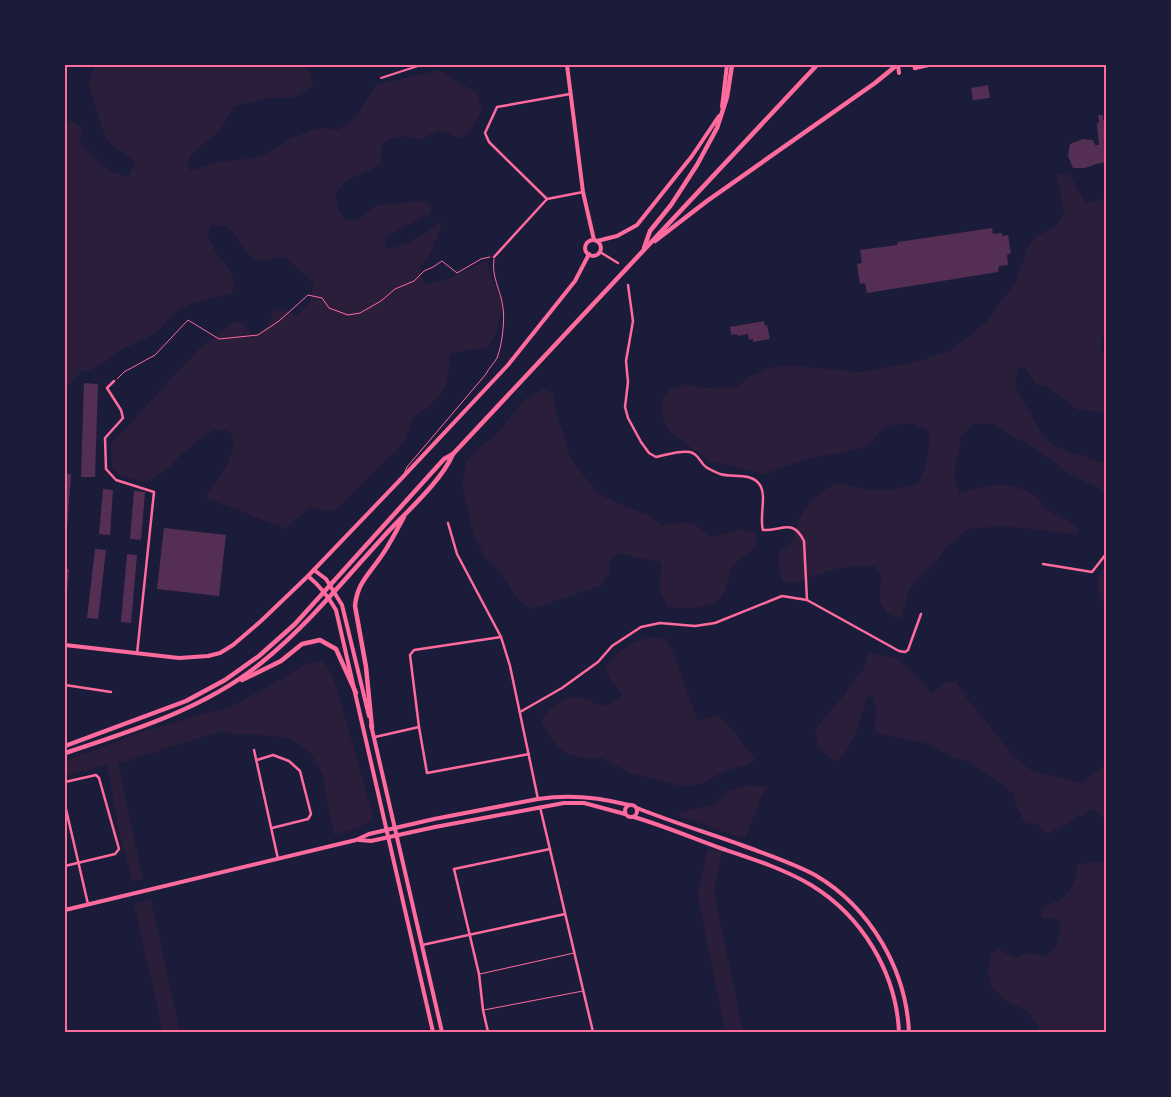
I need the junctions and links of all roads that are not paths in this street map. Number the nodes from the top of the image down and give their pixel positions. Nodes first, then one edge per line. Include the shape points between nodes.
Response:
1 (66, 65) edge
2 (421, 65) edge
3 (567, 65) edge
4 (728, 65) edge
5 (732, 65) edge
6 (817, 65) edge
7 (897, 65) edge
8 (929, 65) edge
9 (915, 66) edge
10 (65, 69) edge
11 (899, 73) dead end
12 (381, 78) dead end
13 (571, 94) junction
14 (727, 97) junction
15 (721, 110) junction
16 (583, 192) junction
17 (547, 198) junction
18 (596, 241) junction
19 (644, 249) junction
20 (600, 252) junction
21 (589, 254) junction
22 (494, 257) joint
23 (618, 264) dead end
24 (628, 285) dead end
25 (114, 381) road end
26 (453, 454) junction
27 (401, 480) junction
28 (408, 509) junction
29 (448, 523) dead end
30 (1106, 554) edge
31 (1043, 564) dead end
32 (314, 570) junction
33 (308, 576) junction
34 (806, 600) junction
35 (921, 614) dead end
36 (501, 637) junction
37 (65, 645) edge
38 (137, 654) junction
39 (65, 685) edge
40 (227, 687) junction
41 (111, 692) dead end
42 (356, 693) junction
43 (520, 712) junction
44 (418, 727) junction
45 (372, 728) junction
46 (375, 737) junction
47 (65, 746) edge
48 (254, 750) dead end
49 (65, 753) edge
50 (529, 754) junction
51 (257, 760) junction
52 (65, 782) edge
53 (538, 799) junction
54 (65, 805) edge
55 (629, 805) junction
56 (540, 807) junction
57 (637, 808) junction
58 (625, 814) junction
59 (634, 817) junction
60 (272, 828) junction
61 (395, 828) junction
62 (387, 830) junction
63 (396, 835) junction
64 (388, 837) junction
65 (356, 840) junction
66 (550, 849) junction
67 (278, 859) junction
68 (79, 863) junction
69 (65, 866) edge
70 (88, 905) junction
71 (65, 910) edge
72 (565, 914) junction
73 (469, 934) junction
74 (881, 941) junction
75 (421, 945) junction
76 (872, 946) junction
77 (413, 947) junction
78 (574, 953) junction
79 (479, 974) junction
80 (583, 991) junction
81 (484, 1010) junction
82 (433, 1032) edge
83 (442, 1032) edge
84 (488, 1032) edge
85 (592, 1032) edge
86 (899, 1032) edge
87 (909, 1032) edge

1 - 10 street
2 - 12 street
3 - 13 street
4 - 15 street
5 - 14 main road
6 - 19 main road
7 - 11 street
7 - 19 main road
8 - 9 street
13 - 16 street
13 - 17 street via 497,107 485,133 490,142
14 - 15 street
14 - 19 main road via 717,128 697,165 672,205 650,231
15 - 18 street via 692,156 637,225 617,236
16 - 17 street
16 - 18 street
17 - 22 street
18 - 20 street via 601,245
18 - 21 street via 586,245
19 - 26 main road
20 - 21 street
20 - 23 street
21 - 27 street via 575,281 508,365
22 - 27 lane via 494,279 503,308 503,329 497,358 407,467
24 - 34 street via 633,321 626,362 625,407 628,418 649,453 656,457 691,452 707,468 757,481 761,487 763,530 795,528 804,541
25 - 38 street via 107,388 124,418 105,438 106,469 116,480 154,492
26 - 28 main road via 449,465
26 - 47 main road via 444,459 338,577 259,656 206,691
27 - 32 street
28 - 40 main road via 281,646
28 - 45 main road via 356,597
29 - 36 street via 457,554
30 - 31 street via 1092,572
32 - 33 street
32 - 45 street via 326,579 342,605
33 - 38 street via 244,637 220,652 194,658
33 - 42 street via 320,585 336,610
34 - 35 street via 905,652
34 - 43 street via 782,596 705,625 660,623 641,626 569,683
36 - 43 street
36 - 44 street via 414,650 410,655
37 - 38 street
39 - 41 street
40 - 42 main road via 281,661 302,644 320,640 336,649
40 - 49 main road via 165,717
42 - 62 street
43 - 50 street
44 - 46 street
44 - 50 street via 427,773
45 - 46 street
46 - 61 street
48 - 51 street
50 - 53 street
51 - 60 street
51 - 60 street via 273,755 289,761 300,771 311,814 308,819
52 - 68 street via 96,775 99,778 119,849 115,854
53 - 55 street via 590,796
53 - 56 street
53 - 61 street
54 - 68 street
55 - 57 street
55 - 58 street
56 - 58 street via 584,803
56 - 63 street
56 - 66 street
57 - 59 street
57 - 74 street via 779,858 814,875 850,902
58 - 59 street
59 - 76 street via 776,868 810,884 842,909
60 - 67 street
61 - 62 street
61 - 63 street
62 - 64 street
62 - 65 street
63 - 64 street
63 - 75 street
64 - 65 street
64 - 77 street
65 - 67 street
66 - 72 street
66 - 73 street via 454,869
67 - 70 street
68 - 69 street
68 - 70 street
70 - 71 street
72 - 73 street
72 - 78 street
73 - 75 street
73 - 79 street
74 - 76 street
74 - 87 street via 899,978
75 - 77 street
75 - 83 street
76 - 86 street via 890,982
77 - 82 street
78 - 79 lane
78 - 80 street
79 - 81 street
80 - 81 lane
80 - 85 street
81 - 84 street

